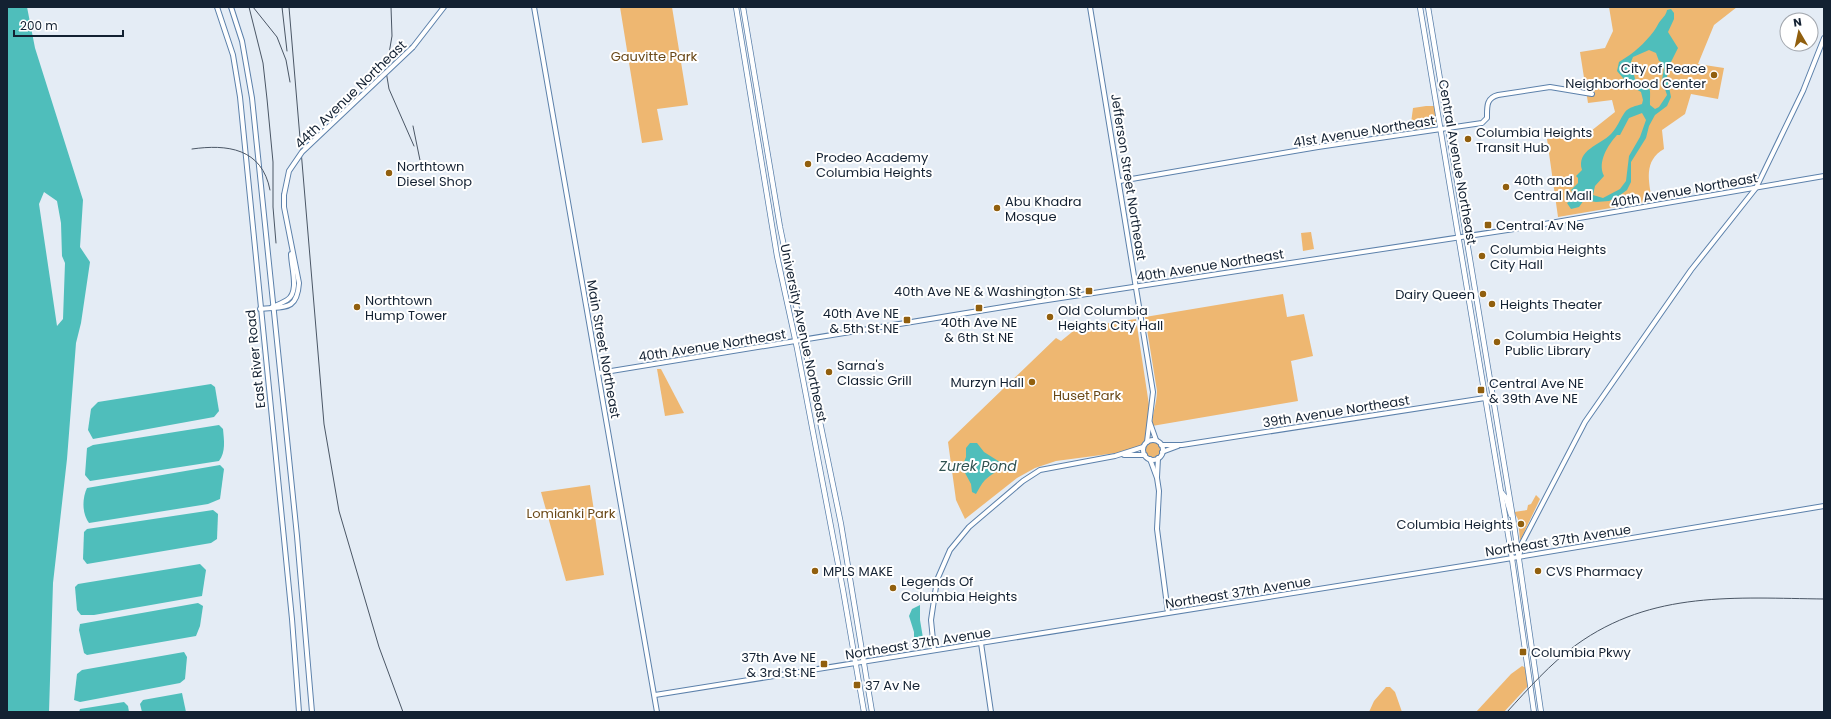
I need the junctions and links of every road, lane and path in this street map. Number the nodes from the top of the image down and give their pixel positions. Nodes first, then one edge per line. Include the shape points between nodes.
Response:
1 (217, 7) edge
2 (231, 7) edge
3 (444, 7) edge
4 (534, 7) edge
5 (736, 7) edge
6 (743, 7) edge
7 (1090, 7) edge
8 (1420, 7) edge
9 (1428, 7) edge
10 (1824, 38) edge
11 (1439, 75) junction
12 (1432, 76) junction
13 (1592, 94) dead end
14 (1448, 128) junction
15 (1441, 129) junction
16 (1824, 176) edge
17 (1120, 181) junction
18 (1756, 188) junction
19 (1466, 236) junction
20 (1459, 237) junction
21 (1136, 287) junction
22 (272, 308) junction
23 (260, 309) junction
24 (802, 340) junction
25 (796, 341) junction
26 (599, 374) junction
27 (1485, 398) junction
28 (1492, 400) junction
29 (1149, 422) junction
30 (1157, 441) junction
31 (1147, 442) junction
32 (1161, 445) junction
33 (1182, 445) junction
34 (1143, 447) junction
35 (1162, 452) junction
36 (1120, 455) junction
37 (1145, 455) junction
38 (1158, 458) junction
39 (1150, 459) junction
40 (1498, 472) junction
41 (1157, 478) junction
42 (1501, 493) junction
43 (1509, 494) junction
44 (1824, 506) edge
45 (1513, 518) junction
46 (1519, 557) junction
47 (1512, 558) junction
48 (1168, 613) junction
49 (981, 643) junction
50 (934, 650) junction
51 (864, 662) junction
52 (856, 663) junction
53 (655, 695) junction
54 (299, 712) edge
55 (312, 712) edge
56 (657, 712) edge
57 (864, 712) edge
58 (872, 712) edge
59 (991, 712) edge
60 (1534, 712) edge
61 (1541, 712) edge

1 - 23 street, East River Road via 233,55 240,97
2 - 22 street, East River Road via 242,41 250,85
3 - 22 street, 44th Avenue Northeast, bridge via 413,47 302,152 289,171 284,207 299,283 298,293 290,305 279,309
4 - 26 street, Main Street Northeast
5 - 25 main road, University Avenue Northeast via 776,256
6 - 24 main road, University Avenue Northeast
7 - 17 street, Jefferson Street Northeast
8 - 12 main road, Central Avenue Northeast
9 - 11 main road, Central Avenue Northeast
10 - 18 street via 1803,91
11 - 12 street
11 - 14 main road, Central Avenue Northeast
12 - 15 main road, Central Avenue Northeast
13 - 14 street, 41st Avenue Northeast via 1550,87 1498,94 1487,103 1487,118 1482,123
14 - 15 street, 41st Avenue Northeast
14 - 19 main road, Central Avenue Northeast
15 - 17 street, 41st Avenue Northeast
15 - 20 main road, Central Avenue Northeast
16 - 18 street, 40th Avenue Northeast
17 - 21 street, Jefferson Street Northeast
18 - 19 street, 40th Avenue Northeast
18 - 46 street via 1691,270 1585,422 1522,543
19 - 20 street, 40th Avenue Northeast
19 - 28 main road, Central Avenue Northeast
20 - 21 street, 40th Avenue Northeast
20 - 27 main road, Central Avenue Northeast
21 - 24 street, 40th Avenue Northeast
21 - 29 street, Jefferson Street Northeast via 1153,392
22 - 23 street, 44th Avenue Northeast
22 - 55 street, East River Road
23 - 54 street, East River Road
24 - 25 street, 40th Avenue Northeast
24 - 51 main road, University Avenue Northeast via 841,524
25 - 26 street, 40th Avenue Northeast
25 - 52 main road, University Avenue Northeast
26 - 53 street, Main Street Northeast via 634,587
27 - 28 street, 39th Avenue Northeast
27 - 33 street, 39th Avenue Northeast
27 - 40 main road, Central Avenue Northeast
28 - 43 main road, Central Avenue Northeast
29 - 30 street
29 - 31 street, Jefferson Street Northeast
30 - 31 street
30 - 32 street
31 - 34 street
32 - 33 street, 39th Avenue Northeast
32 - 35 street
33 - 35 street, 39th Avenue Northeast
34 - 36 street
34 - 37 street
35 - 38 street
36 - 37 street
36 - 50 street via 1040,470 968,527 950,550 937,581 931,620
37 - 39 street
38 - 39 street
38 - 41 street
39 - 41 street
40 - 42 main road, Central Avenue Northeast
40 - 43 main road via 1505,492
41 - 48 street via 1157,529
42 - 45 main road via 1506,498
42 - 47 main road, Central Avenue Northeast
43 - 45 main road, Central Avenue Northeast
44 - 46 street, Northeast 37th Avenue
45 - 46 main road, Central Avenue Northeast
46 - 47 street, Northeast 37th Avenue
46 - 61 main road, Central Avenue Northeast
47 - 48 street, Northeast 37th Avenue
47 - 60 main road, Central Avenue Northeast
48 - 49 street, Northeast 37th Avenue
49 - 50 street, Northeast 37th Avenue
49 - 59 street
50 - 51 street, Northeast 37th Avenue
51 - 52 street, Northeast 37th Avenue
51 - 58 main road, University Avenue Northeast
52 - 53 street, Northeast 37th Avenue
52 - 57 main road, University Avenue Northeast
53 - 56 street, Main Street Northeast

